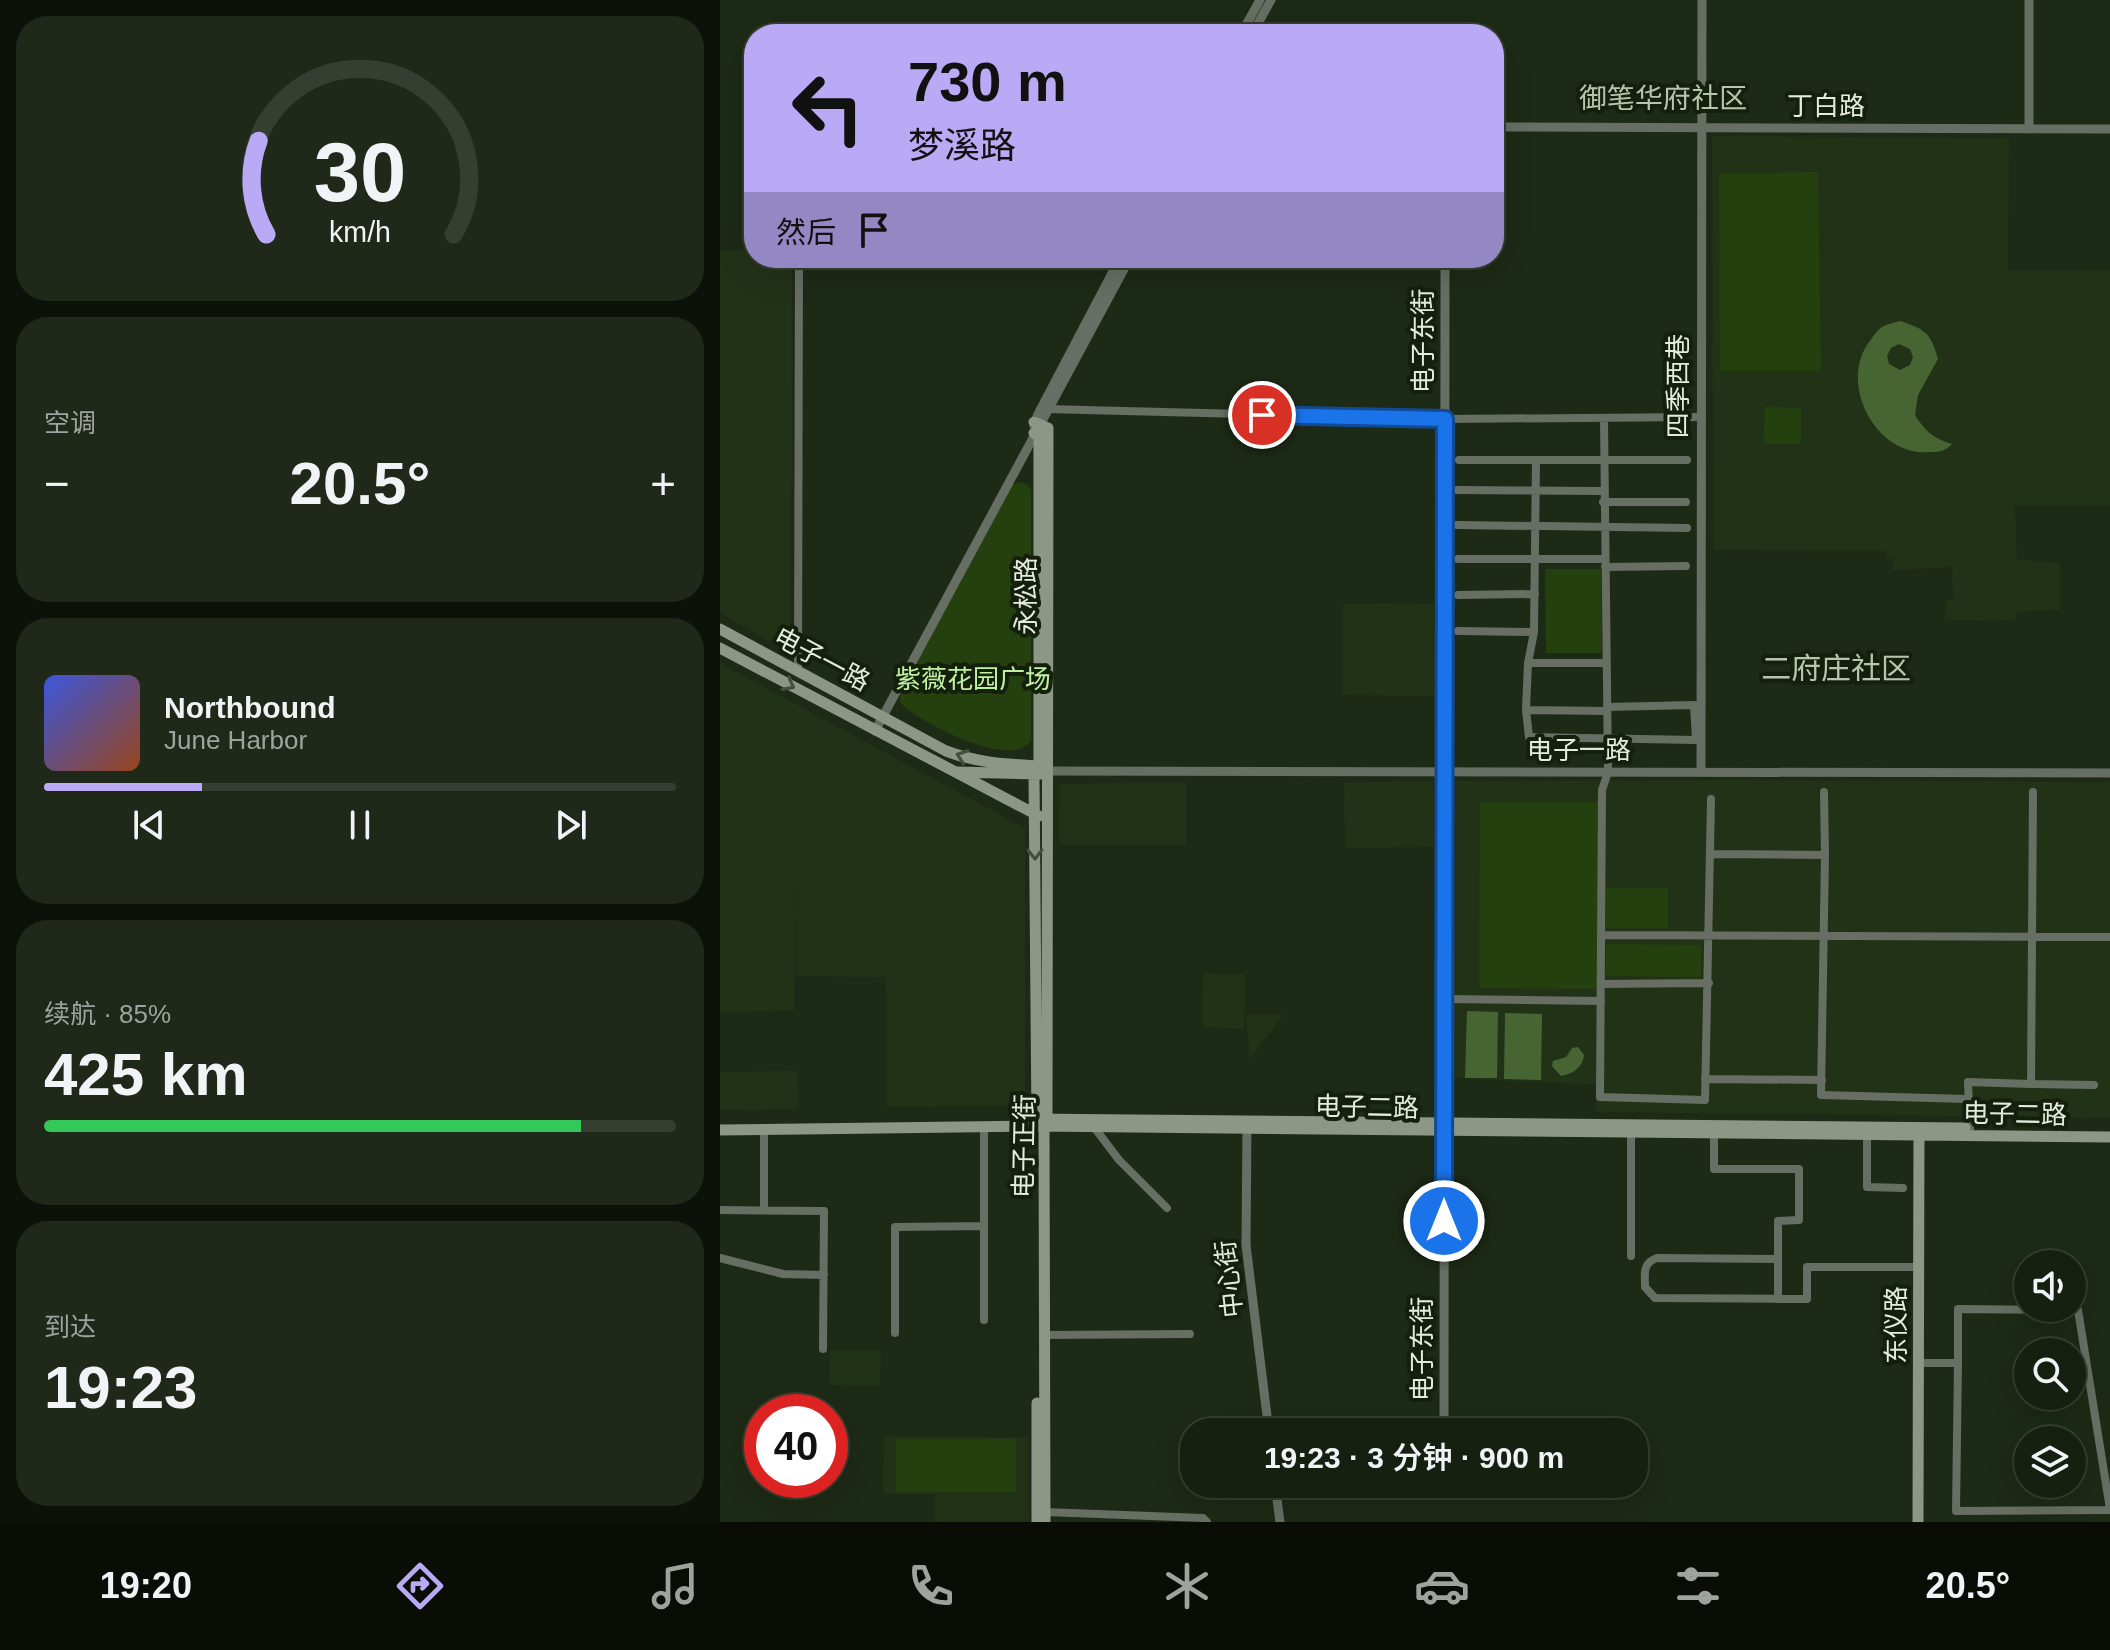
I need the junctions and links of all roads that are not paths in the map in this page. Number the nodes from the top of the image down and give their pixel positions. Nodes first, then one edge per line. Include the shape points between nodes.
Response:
1 (1260, 0) edge
2 (1271, 0) edge
3 (1702, 0) edge
4 (2029, 0) edge
5 (1247, 24) edge
6 (1258, 24) edge
7 (1504, 127) edge
8 (1701, 128) junction
9 (2029, 129) junction
10 (2110, 129) edge
11 (799, 268) edge
12 (1115, 268) edge
13 (1124, 268) edge
14 (1445, 268) edge
15 (1045, 408) junction
16 (1700, 417) junction
17 (1445, 419) junction
18 (1604, 419) junction
19 (1036, 427) junction
20 (1459, 460) dead end
21 (1536, 460) junction
22 (1603, 460) junction
23 (1687, 460) dead end
24 (1457, 490) dead end
25 (1536, 490) junction
26 (1603, 491) junction
27 (1603, 502) junction
28 (1686, 502) dead end
29 (1457, 525) dead end
30 (1535, 526) junction
31 (1604, 527) junction
32 (1687, 528) dead end
33 (1458, 559) dead end
34 (1535, 560) junction
35 (1605, 563) junction
36 (1686, 566) dead end
37 (1535, 594) junction
38 (1458, 595) dead end
39 (720, 629) edge
40 (1458, 631) dead end
41 (1534, 632) junction
42 (720, 648) edge
43 (1528, 663) junction
44 (1606, 663) junction
45 (798, 671) junction
46 (1607, 709) junction
47 (1526, 710) junction
48 (883, 717) junction
49 (875, 731) junction
50 (1607, 738) junction
51 (951, 771) junction
52 (1040, 771) junction
53 (1701, 771) junction
54 (1445, 772) junction
55 (1608, 772) junction
56 (2110, 773) edge
57 (1824, 792) dead end
58 (2033, 792) dead end
59 (1711, 799) dead end
60 (1034, 814) junction
61 (1046, 820) junction
62 (1710, 854) junction
63 (1825, 855) junction
64 (1602, 935) junction
65 (1708, 936) junction
66 (1825, 936) junction
67 (2034, 937) junction
68 (2110, 937) edge
69 (1709, 983) junction
70 (1601, 984) junction
71 (1445, 999) junction
72 (1601, 1001) junction
73 (1705, 1079) junction
74 (1822, 1080) junction
75 (2031, 1084) junction
76 (2094, 1085) dead end
77 (1967, 1099) junction
78 (1041, 1122) junction
79 (720, 1123) edge
80 (1247, 1124) junction
81 (1444, 1126) junction
82 (984, 1127) junction
83 (1094, 1127) junction
84 (764, 1129) junction
85 (1970, 1129) junction
86 (720, 1130) edge
87 (2110, 1130) edge
88 (1922, 1131) junction
89 (1631, 1132) junction
90 (1714, 1133) junction
91 (1867, 1135) junction
92 (2110, 1137) edge
93 (1903, 1188) dead end
94 (1167, 1208) dead end
95 (720, 1210) edge
96 (764, 1210) junction
97 (984, 1226) junction
98 (1631, 1256) dead end
99 (720, 1258) edge
100 (1778, 1259) junction
101 (1918, 1267) junction
102 (824, 1275) junction
103 (1778, 1299) junction
104 (984, 1320) dead end
105 (895, 1333) dead end
106 (1190, 1334) dead end
107 (1044, 1335) junction
108 (823, 1349) dead end
109 (1925, 1363) junction
110 (1958, 1363) junction
111 (1267, 1418) edge
112 (1444, 1418) edge
113 (1277, 1498) edge
114 (2110, 1509) edge
115 (1042, 1519) edge
116 (1207, 1522) edge
117 (1280, 1522) edge
118 (1918, 1522) edge
119 (1925, 1522) edge

1 - 5 street
2 - 6 street
3 - 8 street, 四季西巷
4 - 9 street
7 - 8 street, 丁白路
8 - 9 street, 丁白路
8 - 16 street, 四季西巷
9 - 10 street, 丁白路
11 - 45 street
12 - 15 street
13 - 15 street
14 - 17 street, 电子东街
15 - 17 street
15 - 19 street
16 - 18 street
16 - 53 street, 四季西巷
17 - 18 street
17 - 54 street, 电子东街
18 - 22 street
19 - 48 street
19 - 52 main road, 永松路
20 - 21 street
21 - 22 street
21 - 25 street
22 - 23 street
22 - 26 street
24 - 25 street
25 - 26 street
25 - 30 street
26 - 27 street
27 - 28 street
27 - 31 street
29 - 30 street
30 - 31 street
30 - 34 street
31 - 32 street
31 - 35 street
33 - 34 street
34 - 35 street
34 - 37 street
35 - 36 street
35 - 44 street
37 - 38 street
37 - 41 street
39 - 45 main road, 电子一路
40 - 41 street
41 - 43 street
42 -> 49 main road, 电子一路
43 - 44 street
43 - 47 street
44 - 46 street
45 - 48 main road, 电子一路
46 - 47 street
46 - 50 street
46 - 50 street via 1694,705 1696,740
47 - 50 street via 1529,737
48 - 49 street
52 -> 48 main road, 电子一路 via 970,760
49 - 51 main road, 电子一路
50 - 55 street
51 - 52 main road, 电子一路
51 - 60 main road, 电子一路
52 - 54 street, 电子一路
52 - 60 main road, 电子正街
52 - 61 main road, 电子正街
53 - 55 street, 电子一路
53 - 56 street, 电子一路
54 - 55 street, 电子一路
54 - 71 street, 电子东街
55 - 64 street via 1602,790
57 - 63 street
58 - 67 street
59 - 62 street
60 - 61 main road, 电子一路
60 -> 78 main road, 电子正街
61 - 78 main road, 电子正街
62 - 63 street
62 - 65 street
63 - 66 street
64 - 65 street
64 - 70 street
65 - 66 street
65 - 69 street
66 - 67 street
66 - 74 street
67 - 68 street
67 - 75 street
69 - 70 street
69 - 73 street
70 - 72 street
71 - 72 street
71 - 81 street, 电子东街
72 - 73 street via 1600,1097 1705,1100
73 - 74 street
74 - 77 street via 1821,1095
75 - 76 street
75 - 77 street via 1968,1082
77 - 85 street
78 - 79 main road, 电子二路
78 - 80 main road, 电子二路
78 - 82 main road, 电子二路
78 - 83 main road, 电子二路
78 - 107 main road, 电子正街
78 - 115 main road, 电子正街
80 - 81 main road, 电子二路
80 - 83 main road, 电子二路
80 - 111 street, 中心街 via 1246,1245
81 - 88 main road, 电子二路
81 - 89 main road, 电子二路
81 - 112 street, 电子东街
82 - 84 main road, 电子二路
82 - 97 street
83 - 94 street
84 - 86 main road, 电子二路
84 - 96 street
85 - 87 main road, 电子二路
85 - 88 main road, 电子二路
88 - 91 main road, 电子二路
88 - 92 main road, 电子二路
88 - 101 main road, 东仪路
88 - 109 main road, 东仪路
89 - 90 main road, 电子二路
89 - 98 street
90 - 91 main road, 电子二路
90 - 100 street via 1714,1169 1799,1169 1799,1220 1778,1221
91 - 93 street via 1867,1187
95 - 96 street
96 - 102 street via 824,1211
97 - 104 street
97 - 105 street via 895,1227
99 - 102 street via 783,1274
100 - 103 street
100 - 103 street via 1657,1258 1645,1267 1645,1287 1655,1298
101 - 103 street via 1807,1267 1807,1299
101 - 118 main road, 东仪路
102 - 108 street
106 - 107 street
107 - 115 main road, 电子正街
109 - 110 street
109 - 119 main road, 东仪路
110 - 114 street via 1956,1511
110 - 114 street via 1958,1309 2078,1310
113 - 117 street
115 - 116 street

